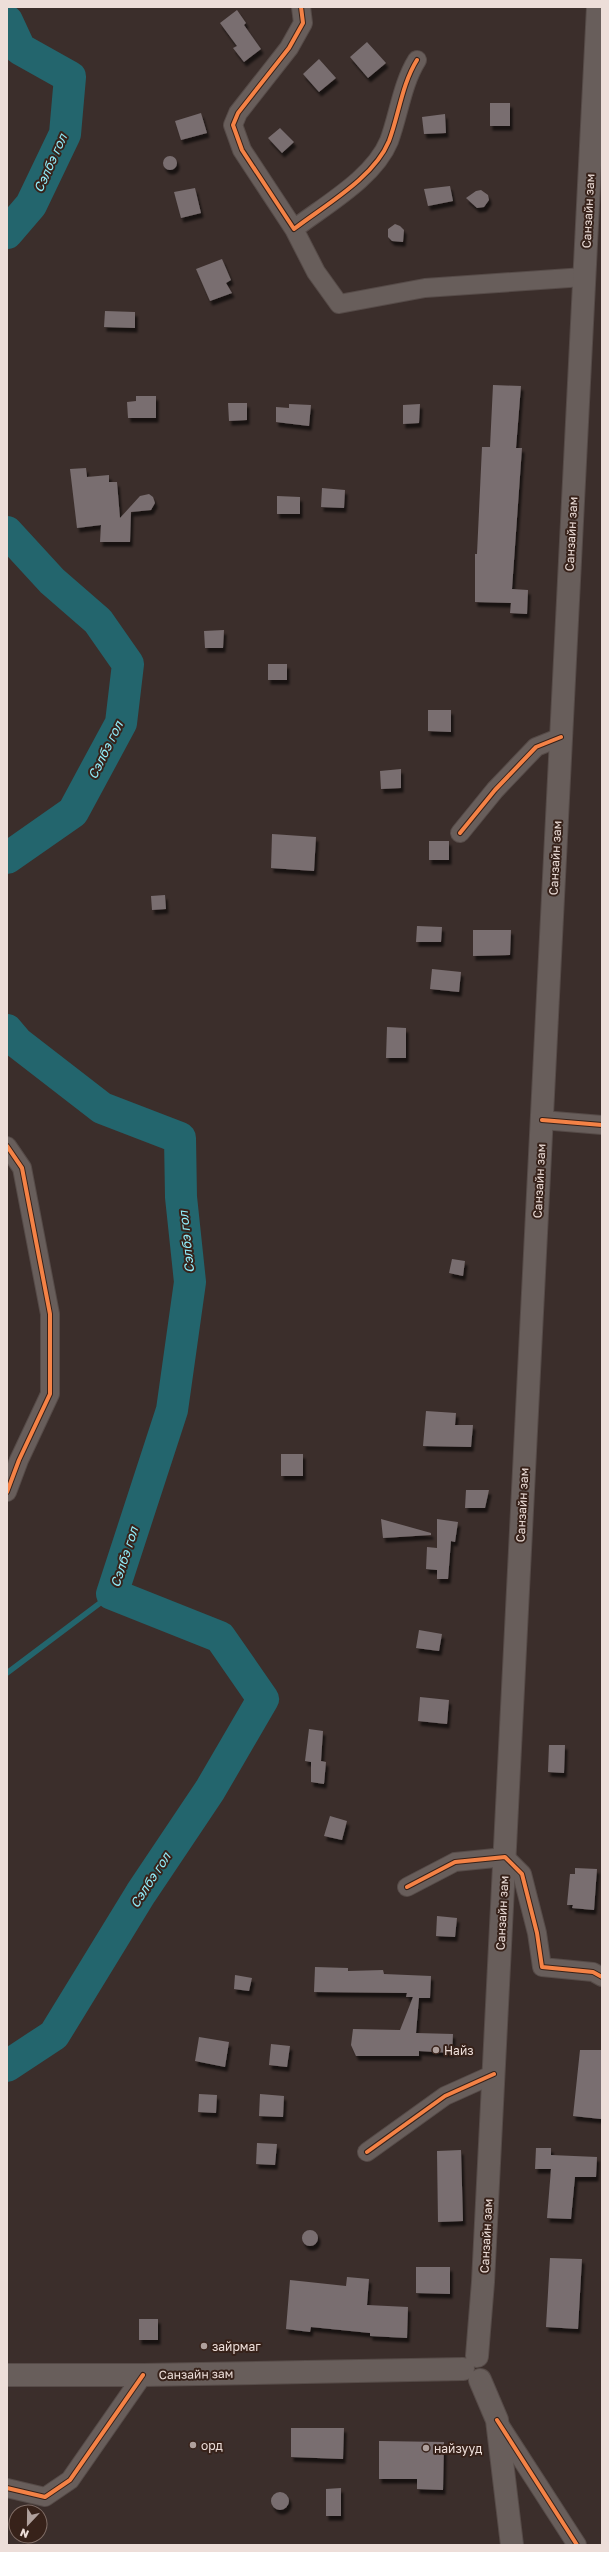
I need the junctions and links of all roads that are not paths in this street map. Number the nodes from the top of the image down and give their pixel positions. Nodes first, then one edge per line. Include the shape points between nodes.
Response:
1 (301, 7) edge
2 (598, 7) edge
3 (417, 60) dead end
4 (294, 229) junction
5 (584, 277) junction
6 (561, 737) junction
7 (460, 833) dead end
8 (542, 1120) junction
9 (602, 1125) edge
10 (7, 1146) edge
11 (7, 1492) edge
12 (505, 1857) junction
13 (407, 1887) dead end
14 (599, 1970) edge
15 (494, 2074) junction
16 (367, 2152) dead end
17 (473, 2368) junction
18 (16, 2375) edge
19 (143, 2375) junction
20 (496, 2420) junction
21 (7, 2488) edge
22 (512, 2545) edge
23 (577, 2545) edge

1 - 4 street via 303,23 289,48 238,113 233,125 242,150
2 - 5 main road, Санзайн зам
3 - 4 street via 397,110 388,142 367,174
4 - 5 street via 316,272 339,304 425,288
5 - 6 main road, Санзайн зам
6 - 7 street via 536,748 495,790
6 - 8 main road, Санзайн зам
8 - 9 street
8 - 12 main road, Санзайн зам
10 - 11 street via 22,1168 27,1205 40,1256 50,1314 50,1394
12 - 13 street via 455,1862
12 - 14 street via 522,1874 537,1932 542,1967
12 - 15 main road, Санзайн зам
15 - 16 street via 445,2096
15 - 17 main road, Санзайн зам via 484,2282
17 - 19 main road, Санзайн зам
17 - 20 main road
18 - 19 main road, Санзайн зам
19 - 21 street via 70,2480 46,2497
20 - 22 main road
20 - 23 street

